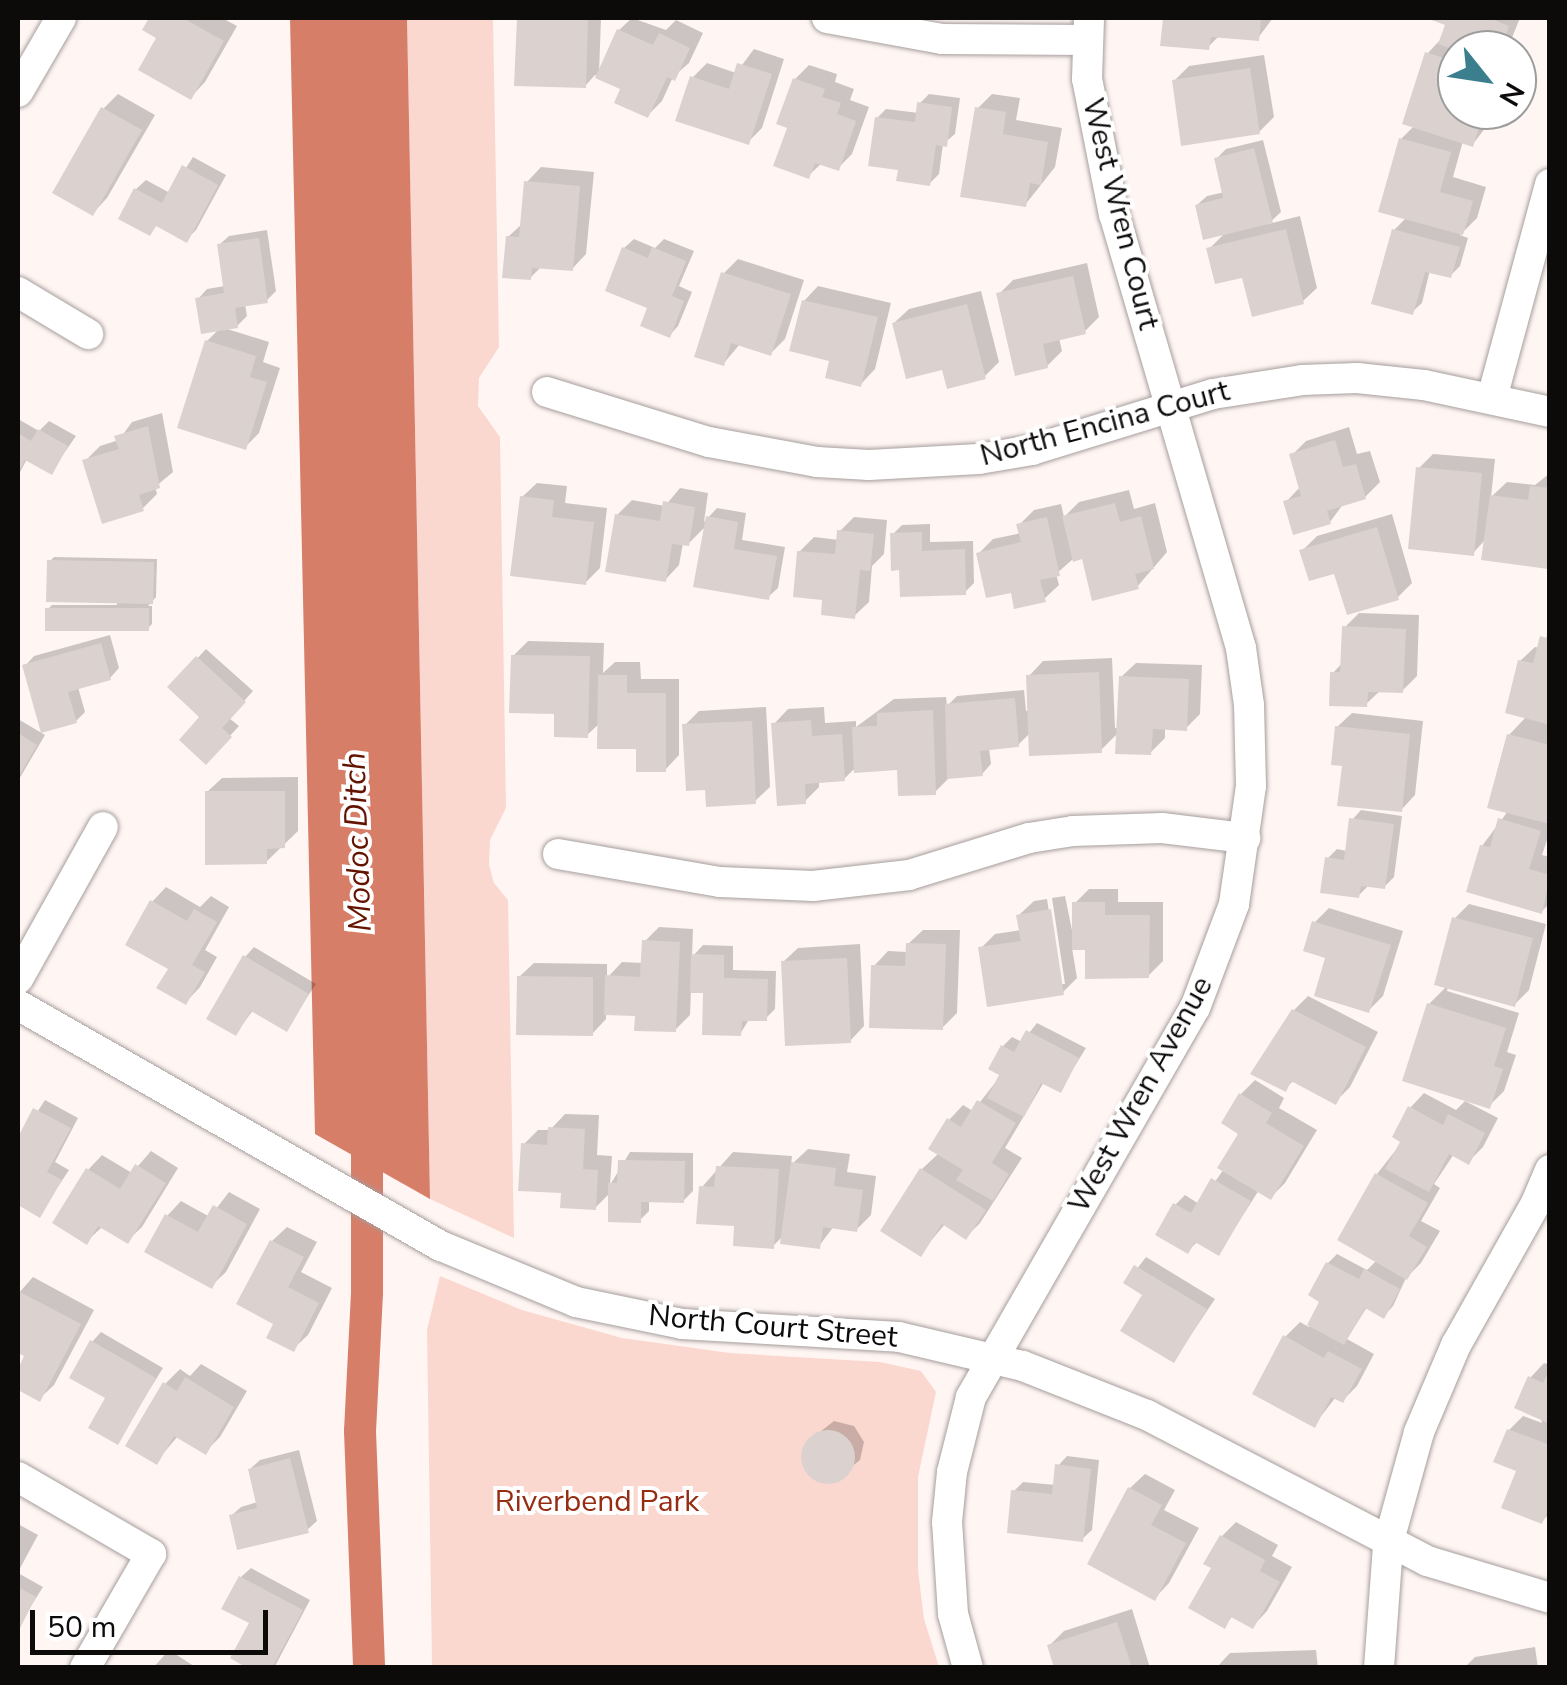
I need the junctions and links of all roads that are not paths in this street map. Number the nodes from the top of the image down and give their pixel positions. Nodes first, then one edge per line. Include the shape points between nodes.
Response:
1 (61, 18) edge
2 (827, 18) edge
3 (1088, 29) edge
4 (18, 92) edge
5 (1550, 184) edge
6 (18, 292) edge
7 (88, 334) dead end
8 (547, 392) dead end
9 (1492, 398) junction
10 (1172, 408) junction
11 (1550, 412) edge
12 (103, 827) dead end
13 (1245, 838) junction
14 (558, 854) dead end
15 (18, 979) edge
16 (18, 1005) edge
17 (1550, 1170) edge
18 (991, 1357) junction
19 (18, 1477) edge
20 (1388, 1544) junction
21 (1550, 1598) edge
22 (85, 1668) edge
23 (968, 1668) edge
24 (1380, 1668) edge

1 - 4 street
2 - 3 street via 942,38
3 - 10 street, West Wren Court via 1087,79 1110,199
5 - 9 street
6 - 7 street
8 - 10 street, North Encina Court via 709,442 869,465 1032,450
9 - 10 street, North Encina Court via 1357,378 1257,385
9 - 11 street, North Encina Court
10 - 13 street, West Wren Avenue via 1241,648 1252,786
12 - 15 street
13 - 14 street via 1162,828 1073,831 910,876 813,886 720,882
13 - 18 street, West Wren Avenue via 1234,904 1195,1008
16 - 18 street, North Court Street via 418,1233 576,1302 682,1324 899,1337
17 - 20 street via 1436,1388
18 - 20 street, North Court Street via 1147,1415
18 - 23 street, West Wren Avenue via 959,1436 947,1522 951,1599
19 - 22 street via 151,1554
20 - 21 street, North Court Street
20 - 24 street

